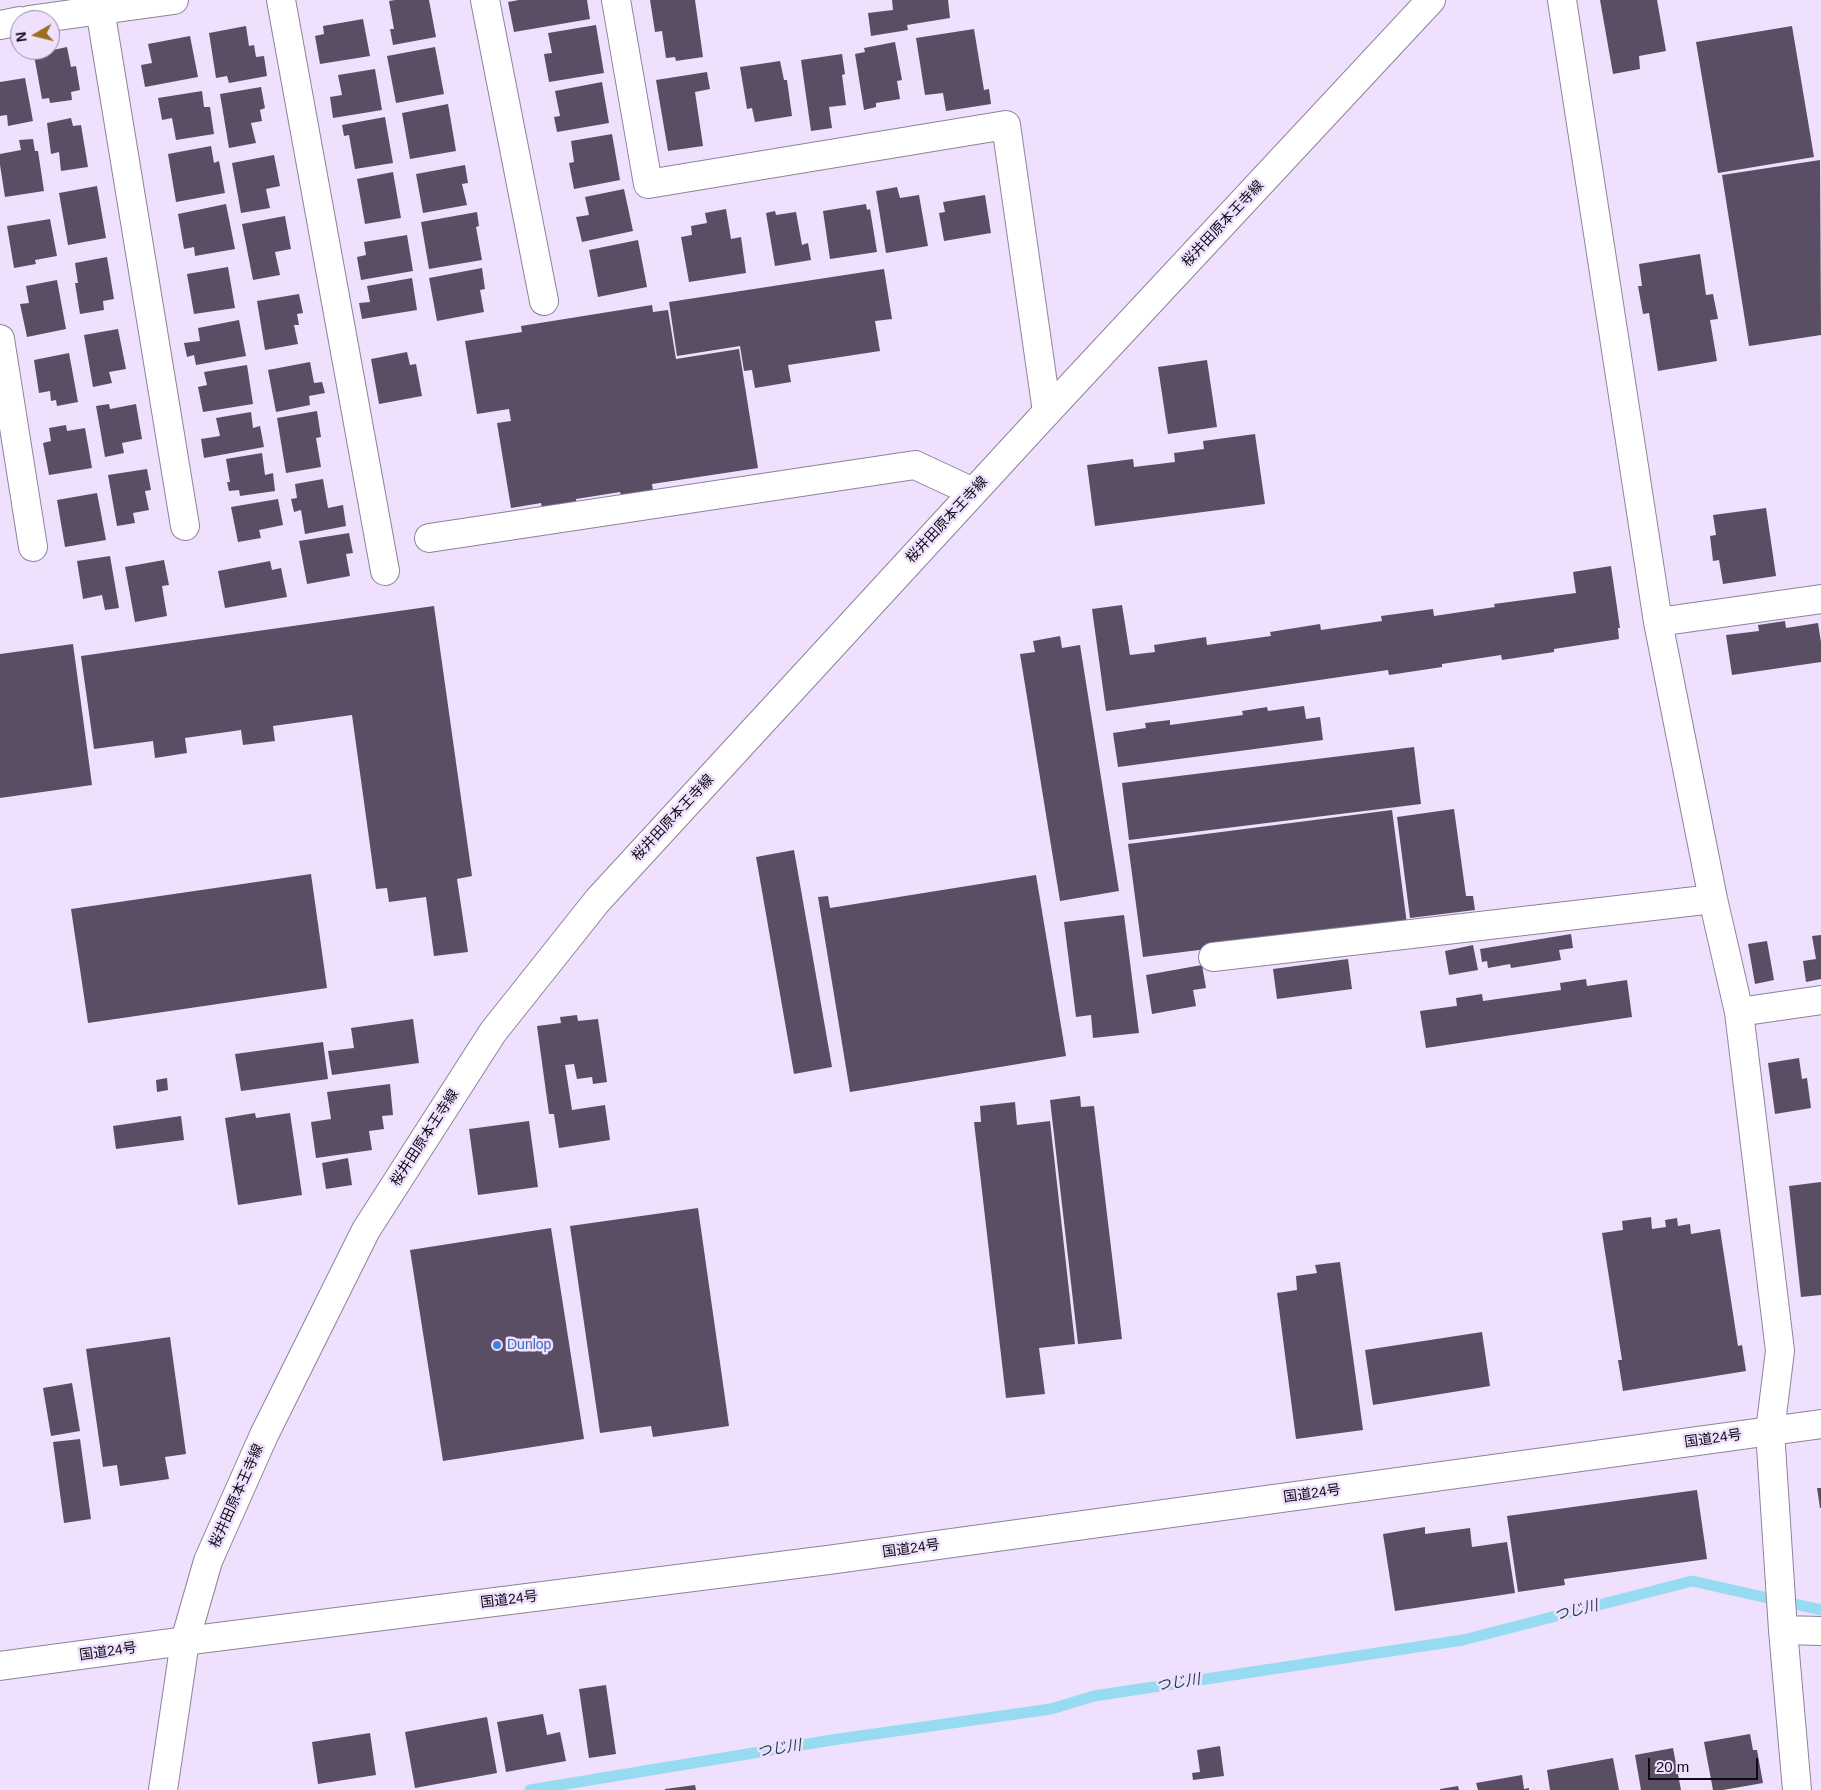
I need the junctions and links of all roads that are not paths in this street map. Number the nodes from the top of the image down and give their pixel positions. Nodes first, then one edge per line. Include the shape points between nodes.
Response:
1 (174, 0) edge
2 (281, 0) edge
3 (485, 0) edge
4 (616, 0) edge
5 (1431, 0) edge
6 (1562, 0) edge
7 (100, 9) junction
8 (60, 15) edge
9 (544, 301) dead end
10 (0, 339) edge
11 (1047, 412) junction
12 (974, 492) junction
13 (185, 526) dead end
14 (429, 538) dead end
15 (33, 546) dead end
16 (385, 571) dead end
17 (1821, 599) edge
18 (1658, 622) junction
19 (1713, 899) junction
20 (1214, 957) dead end
21 (1821, 1000) edge
22 (1739, 1012) junction
23 (1821, 1424) edge
24 (1770, 1431) junction
25 (1782, 1621) junction
26 (1821, 1631) edge
27 (185, 1641) junction
28 (0, 1666) edge
29 (163, 1790) edge
30 (1797, 1790) edge

1 - 7 main road
2 - 16 main road
3 - 9 main road
4 - 11 main road via 648,184 1006,125
5 - 11 main road, 桜井田原本王寺線
6 - 18 main road
7 - 8 main road
7 - 13 main road
10 - 15 main road
11 - 12 main road, 桜井田原本王寺線
12 - 14 main road via 915,466
12 - 27 main road, 桜井田原本王寺線 via 598,900 493,1032 366,1230 264,1435 208,1560
17 - 18 main road
18 - 19 main road
19 - 20 main road
19 - 22 main road
21 - 22 main road
22 - 24 main road via 1780,1351
23 - 24 main road, 国道24号
24 - 25 main road
24 - 27 main road, 国道24号 via 828,1560
25 - 26 main road
25 - 30 main road
27 - 28 main road, 国道24号
27 - 29 main road, 桜井田原本王寺線

